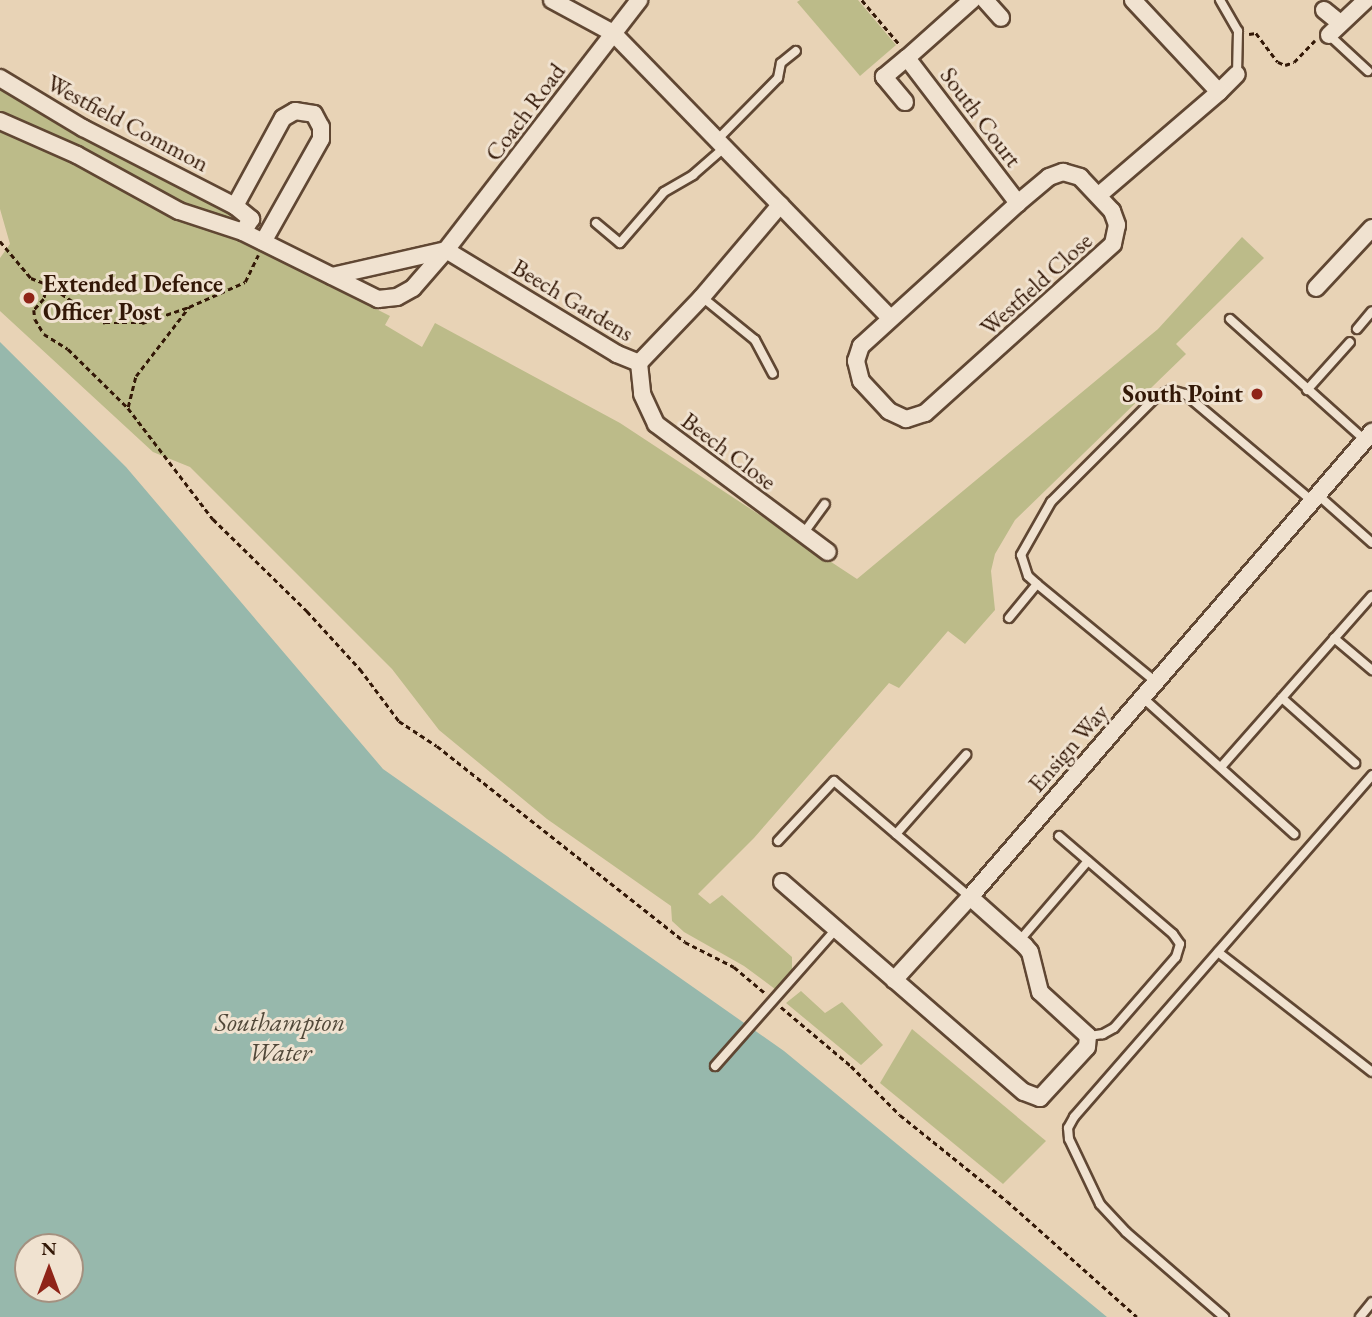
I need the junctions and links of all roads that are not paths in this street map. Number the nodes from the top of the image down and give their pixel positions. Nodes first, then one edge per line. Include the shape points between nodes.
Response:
1 (552, 0) edge
2 (639, 0) edge
3 (972, 0) edge
4 (985, 0) edge
5 (1133, 0) edge
6 (1220, 0) edge
7 (1366, 0) edge
8 (1324, 10) dead end
9 (1001, 18) dead end
10 (1340, 23) junction
11 (613, 33) junction
12 (1329, 35) joint
13 (796, 51) dead end
14 (908, 57) junction
15 (1368, 71) dead end
16 (1237, 74) joint
17 (0, 78) edge
18 (1219, 92) junction
19 (905, 102) dead end
20 (0, 121) edge
21 (720, 144) junction
22 (1099, 195) junction
23 (1018, 203) junction
24 (780, 205) junction
25 (235, 206) junction
26 (596, 223) dead end
27 (1372, 228) edge
28 (243, 232) junction
29 (264, 242) junction
30 (446, 250) junction
31 (332, 276) junction
32 (1316, 288) dead end
33 (702, 297) junction
34 (1372, 311) edge
35 (889, 317) junction
36 (1230, 319) dead end
37 (1357, 329) dead end
38 (1350, 342) dead end
39 (639, 363) junction
40 (773, 374) dead end
41 (1307, 390) junction
42 (1368, 436) edge
43 (1315, 498) junction
44 (825, 504) dead end
45 (803, 534) junction
46 (1372, 543) edge
47 (828, 552) dead end
48 (1038, 584) junction
49 (1372, 596) edge
50 (1009, 618) dead end
51 (1334, 638) junction
52 (1372, 670) edge
53 (1156, 682) junction
54 (1142, 698) junction
55 (1282, 698) junction
56 (966, 754) dead end
57 (1356, 763) dead end
58 (1221, 767) junction
59 (1372, 775) edge
60 (896, 834) junction
61 (1293, 834) dead end
62 (1059, 836) dead end
63 (778, 841) dead end
64 (1088, 861) junction
65 (782, 882) dead end
66 (970, 897) junction
67 (836, 929) junction
68 (1020, 940) junction
69 (1218, 952) junction
70 (894, 980) junction
71 (1088, 1036) junction
72 (715, 1066) dead end
73 (1372, 1072) edge
74 (1372, 1302) edge
75 (1224, 1317) edge
76 (1360, 1317) edge

1 - 11 street
2 - 11 street, Coach Road
3 - 14 street, South Court
4 - 9 street
5 - 18 street
6 - 16 lane via 1238,31
7 - 10 street
8 - 10 street
10 - 12 street
11 - 21 street
11 - 30 street, Coach Road
12 - 15 lane
13 - 21 lane
14 - 19 street, South Court via 884,77
14 - 23 street, South Court
16 - 18 street
17 - 25 street, Westfield Common via 83,128
18 - 22 street
20 - 28 street via 77,155 179,211
21 - 24 street
21 - 26 lane via 694,175 664,192 620,243
22 - 23 street, Westfield Close via 1080,177 1063,172 1049,177
22 - 35 street, Westfield Close via 1116,218 1116,238 1110,248 925,414 915,418 889,411 861,381 856,368 860,346
23 - 35 street, Westfield Close
24 - 33 street, Beech Gardens
24 - 35 street
25 - 28 street via 251,219
25 - 29 street via 283,118 295,111 314,114 321,139
27 - 32 street
28 - 29 street
29 - 31 street
30 - 31 street
30 - 31 street, Coach Road via 413,288 397,298 378,299
30 - 39 street, Beech Gardens via 617,355
33 - 39 street, Beech Gardens
33 - 40 lane via 755,340
34 - 37 lane
36 - 41 lane
38 - 41 lane
39 - 45 street, Beech Close via 642,394 656,424
41 - 42 lane
42 - 43 street, Ensign Way
43 - 46 lane
43 - 48 lane via 1185,394 1171,390 1156,397 1051,502 1021,555 1028,576
43 - 53 street, Ensign Way
44 - 45 lane
45 - 47 street, Beech Close
48 - 50 lane
48 - 53 lane
49 - 51 lane
51 - 52 lane
51 - 55 lane
53 - 54 street, Ensign Way
54 - 58 lane
54 - 66 street, Ensign Way
55 - 57 lane
55 - 58 lane
56 - 60 lane
58 - 61 lane
59 - 69 lane
60 - 63 lane via 834,781
60 - 66 lane
62 - 64 lane
64 - 68 lane
64 - 71 lane via 1180,944 1176,957 1114,1028
65 - 67 street
66 - 68 street
66 - 70 street, Ensign Way
67 - 70 street
67 - 72 lane
68 - 71 street via 1030,951 1040,992
69 - 73 lane
69 - 75 lane via 1074,1117 1068,1133 1100,1204
70 - 71 street via 1034,1098 1049,1091 1087,1047
74 - 76 lane

